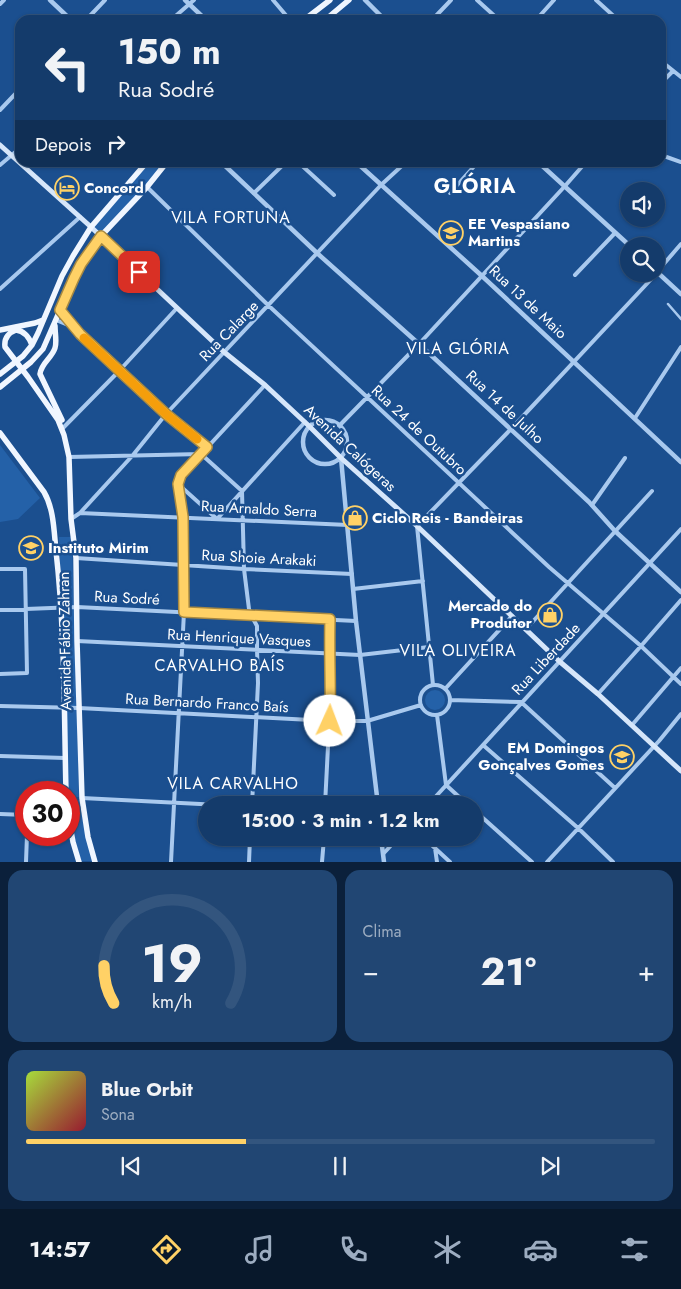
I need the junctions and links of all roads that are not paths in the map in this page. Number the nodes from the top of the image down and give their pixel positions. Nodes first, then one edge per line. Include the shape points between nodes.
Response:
1 (4, 0) edge
2 (50, 0) edge
3 (105, 0) edge
4 (273, 0) edge
5 (330, 0) edge
6 (349, 0) edge
7 (365, 0) edge
8 (451, 0) edge
9 (477, 0) edge
10 (554, 0) edge
11 (596, 0) edge
12 (190, 1) edge
13 (0, 4) edge
14 (66, 15) edge
15 (91, 15) edge
16 (176, 15) edge
17 (202, 15) edge
18 (286, 15) edge
19 (310, 15) edge
20 (331, 15) edge
21 (380, 15) edge
22 (437, 15) edge
23 (494, 15) edge
24 (540, 15) edge
25 (612, 15) edge
26 (666, 65) edge
27 (673, 71) junction
28 (681, 77) edge
29 (666, 78) edge
30 (15, 94) edge
31 (0, 101) edge
32 (4, 105) junction
33 (0, 110) edge
34 (0, 145) edge
35 (15, 152) edge
36 (11, 155) junction
37 (666, 157) edge
38 (15, 159) edge
39 (681, 162) edge
40 (0, 165) edge
41 (24, 167) edge
42 (143, 167) edge
43 (163, 167) edge
44 (226, 167) edge
45 (281, 167) edge
46 (303, 167) edge
47 (361, 167) edge
48 (401, 167) edge
49 (473, 167) edge
50 (544, 167) edge
51 (582, 167) edge
52 (381, 185) junction
53 (565, 186) junction
54 (146, 187) junction
55 (254, 193) junction
56 (450, 193) dead end
57 (334, 195) dead end
58 (80, 217) junction
59 (91, 227) junction
60 (615, 233) junction
61 (101, 236) junction
62 (620, 237) edge
63 (681, 244) edge
64 (679, 249) edge
65 (317, 253) junction
66 (665, 264) edge
67 (575, 275) dead end
68 (482, 276) junction
69 (665, 281) edge
70 (648, 282) edge
71 (0, 289) edge
72 (681, 294) edge
73 (668, 304) dead end
74 (269, 306) junction
75 (177, 308) junction
76 (60, 310) junction
77 (681, 319) edge
78 (43, 320) junction
79 (56, 322) junction
80 (0, 330) edge
81 (80, 334) junction
82 (419, 344) junction
83 (32, 345) junction
84 (0, 346) edge
85 (681, 347) edge
86 (224, 352) junction
87 (11, 356) junction
88 (574, 361) junction
89 (120, 370) junction
90 (0, 374) edge
91 (265, 385) junction
92 (0, 386) edge
93 (367, 397) junction
94 (166, 414) junction
95 (635, 418) junction
96 (304, 422) junction
97 (309, 426) junction
98 (340, 426) junction
99 (511, 429) junction
100 (63, 430) junction
101 (0, 433) edge
102 (207, 447) junction
103 (201, 454) junction
104 (133, 455) junction
105 (69, 457) junction
106 (341, 458) junction
107 (624, 458) dead end
108 (681, 462) edge
109 (459, 483) junction
110 (178, 484) junction
111 (242, 491) junction
112 (652, 491) dead end
113 (592, 504) junction
114 (80, 513) junction
115 (183, 517) junction
116 (71, 519) junction
117 (217, 519) junction
118 (242, 519) junction
119 (348, 525) junction
120 (417, 526) junction
121 (681, 529) edge
122 (615, 531) junction
123 (76, 558) junction
124 (650, 563) junction
125 (183, 564) junction
126 (0, 569) edge
127 (244, 569) junction
128 (352, 574) junction
129 (422, 581) junction
130 (568, 583) junction
131 (353, 589) junction
132 (681, 592) edge
133 (681, 600) edge
134 (77, 607) junction
135 (61, 608) junction
136 (26, 609) junction
137 (0, 610) edge
138 (184, 612) junction
139 (603, 614) junction
140 (250, 615) junction
141 (512, 616) junction
142 (330, 619) junction
143 (356, 621) junction
144 (526, 629) junction
145 (77, 641) junction
146 (182, 646) junction
147 (641, 646) junction
148 (429, 647) junction
149 (257, 649) junction
150 (329, 654) junction
151 (360, 655) junction
152 (559, 661) junction
153 (681, 668) edge
154 (0, 674) edge
155 (673, 677) junction
156 (681, 684) edge
157 (433, 685) junction
158 (445, 689) junction
159 (598, 694) junction
160 (450, 700) junction
161 (522, 702) junction
162 (421, 704) junction
163 (0, 706) edge
164 (64, 707) junction
165 (79, 708) junction
166 (179, 713) junction
167 (681, 714) edge
168 (437, 715) junction
169 (256, 717) junction
170 (330, 721) junction
171 (367, 722) junction
172 (632, 726) junction
173 (483, 745) junction
174 (654, 746) junction
175 (0, 756) edge
176 (65, 758) junction
177 (681, 771) edge
178 (66, 781) edge
179 (446, 785) junction
180 (615, 788) junction
181 (252, 796) edge
182 (326, 796) edge
183 (377, 796) edge
184 (436, 796) edge
185 (458, 796) edge
186 (82, 798) junction
187 (174, 803) junction
188 (198, 804) edge
189 (0, 814) edge
190 (15, 815) edge
191 (483, 818) edge
192 (578, 828) junction
193 (27, 846) edge
194 (74, 846) edge
195 (250, 846) edge
196 (323, 846) edge
197 (382, 846) edge
198 (390, 846) edge
199 (435, 848) joint
200 (383, 854) junction
201 (26, 862) edge
202 (79, 862) edge
203 (95, 862) edge
204 (171, 862) edge
205 (249, 862) edge
206 (322, 862) edge
207 (384, 862) edge
208 (436, 862) edge
209 (450, 862) edge
210 (532, 862) edge
211 (547, 862) edge
212 (613, 862) edge

1 - 13 street
2 - 14 street
3 - 15 street
4 - 18 street
5 - 19 main road
6 - 20 main road
7 - 21 street
8 - 22 street
9 - 23 street
10 - 24 street
11 - 25 street
12 - 16 street
12 - 17 street
26 - 27 street
27 - 28 street
27 - 29 street
30 - 32 street
31 - 32 street
32 - 33 street
34 - 36 main road, Avenida Calógeras
35 - 36 street
36 - 38 main road, Avenida Calógeras
36 - 40 street
37 - 39 street
41 - 58 main road, Avenida Calógeras
42 - 59 main road
43 - 54 main road
44 - 55 street, Rua 14 de Julho
45 - 55 street
46 - 57 street
47 - 52 street, Rua 13 de Maio
48 - 52 street, Rua Calarge
49 - 56 street
50 - 53 street
51 - 53 street
52 - 65 street, Rua Calarge
52 - 68 street, Rua 13 de Maio
53 - 60 street
53 - 68 street
54 - 61 main road
54 - 74 street, Rua 24 de Outubro
55 - 65 street, Rua 14 de Julho
58 - 59 main road, Avenida Calógeras
58 - 71 street
59 - 61 main road, Avenida Calógeras
59 - 78 main road via 67,265
60 - 62 street
60 - 67 street
61 - 75 main road, Avenida Calógeras
61 - 76 main road via 81,264
63 - 64 street
64 - 66 street
65 - 74 street, Rua Calarge
65 - 82 street, Rua 14 de Julho
68 - 82 street
68 - 88 street, Rua 13 de Maio
69 - 72 street
70 - 88 street
73 - 77 street
74 - 86 street, Rua Calarge
74 - 93 street, Rua 24 de Outubro
75 - 86 main road, Avenida Calógeras
75 - 89 street
76 - 79 main road
76 - 81 street
78 - 80 main road
78 - 83 main road
79 - 81 street via 68,325
79 - 92 main road via 43,348 31,362
79 - 100 main road via 56,345 40,374 60,416
81 - 89 street
82 - 93 street
82 - 99 street, Rua 14 de Julho
83 - 87 main road via 24,332 12,332 6,338 5,346
83 - 90 main road via 24,356
84 - 87 street
85 - 95 street
86 - 91 main road, Avenida Calógeras
86 - 94 street, Rua Calarge
87 - 100 main road, Avenida Fábio Zahran
88 - 95 street, Rua 13 de Maio
88 - 99 street
89 - 94 street
89 - 100 street
91 - 96 main road, Avenida Calógeras
91 - 102 street
93 - 98 street
93 - 109 street, Rua 24 de Outubro
94 - 102 street
94 - 104 street, Rua Calarge
95 - 108 street, Rua 13 de Maio
96 - 97 main road, Avenida Calógeras
96 - 111 street
97 - 98 street via 328,420
97 - 106 main road, Avenida Calógeras
97 - 106 street via 303,439 309,458 321,464
98 - 106 street via 347,438
99 - 109 street
99 - 113 street, Rua 14 de Julho
100 - 105 main road, Avenida Fábio Zahran
101 - 135 main road, Avenida Fábio Zahran via 46,496 51,508
102 - 103 street
103 - 104 street
103 - 110 street via 181,475
103 - 111 street
104 - 105 street
104 - 114 street, Rua Calarge
105 - 116 main road, Avenida Fábio Zahran
106 - 119 street
106 - 120 main road, Avenida Calógeras
107 - 113 street
109 - 120 street
109 - 130 street, Rua 24 de Outubro
110 - 115 street
110 - 117 street
111 - 117 street
111 - 118 street
112 - 122 street
113 - 122 street, Rua 14 de Julho
114 - 115 street, Rua Arnaldo Serra
114 - 116 street, Rua Calarge
115 - 117 street, Rua Arnaldo Serra
115 - 125 street
116 - 123 main road, Avenida Fábio Zahran
117 - 118 street, Rua Arnaldo Serra
118 - 119 street, Rua Arnaldo Serra
118 - 127 street
119 - 128 street
120 - 129 street
120 - 141 main road, Avenida Calógeras
121 - 124 street, Rua Liberdade
122 - 124 street, Rua 14 de Julho
122 - 130 street
123 - 125 street, Rua Shoie Arakaki
123 - 134 main road, Avenida Fábio Zahran
124 - 132 street, Rua 14 de Julho
124 - 139 street, Rua Liberdade
125 - 127 street, Rua Shoie Arakaki
125 - 138 street
126 - 136 street via 25,568
127 - 128 street, Rua Shoie Arakaki
127 - 140 street
128 - 131 street
129 - 131 street
129 - 148 street
130 - 139 street, Rua 24 de Outubro
130 - 144 street
131 - 143 street
133 - 147 street
134 - 135 street, Rua Sodré
134 - 138 street, Rua Sodré
134 - 145 main road, Avenida Fábio Zahran
135 - 136 street, Rua Sodré
135 - 164 main road, Avenida Fábio Zahran
136 - 137 street, Rua Sodré
136 - 154 street via 27,673
138 - 140 street, Rua Sodré
138 - 146 street
139 - 147 street, Rua 24 de Outubro
139 - 152 street, Rua Liberdade
140 - 142 street, Rua Sodré
140 - 149 street via 256,626
141 - 144 main road, Avenida Calógeras
141 - 158 street
142 - 143 street, Rua Sodré
142 - 150 street
143 - 151 street
144 - 152 main road, Avenida Calógeras
145 - 146 street, Rua Henrique Vasques
145 - 165 main road, Avenida Fábio Zahran
146 - 149 street, Rua Henrique Vasques
146 - 166 street
147 - 155 street, Rua 24 de Outubro
147 - 159 street
148 - 151 street, Rua Henrique Vasques
148 - 157 street
149 - 150 street, Rua Henrique Vasques
149 - 169 street
150 - 151 street, Rua Henrique Vasques
150 - 170 street
151 - 171 street
152 - 159 main road, Avenida Calógeras
152 - 161 street, Rua Liberdade
153 - 155 street
155 - 156 street, Rua 24 de Outubro
155 - 172 street
157 - 158 street
157 - 162 street via 424,690
158 - 160 street
159 - 172 main road, Avenida Calógeras
160 - 161 street
160 - 168 street via 448,708
161 - 173 street, Rua Liberdade
161 - 180 street
162 - 168 street via 426,711
162 - 171 street, Rua Bernardo Franco Baís
163 - 164 street, Rua Bernardo Franco Baís
164 - 165 street, Rua Bernardo Franco Baís
164 - 176 main road, Avenida Fábio Zahran
165 - 166 street, Rua Bernardo Franco Baís
165 - 186 main road, Avenida Fábio Zahran
166 - 169 street, Rua Bernardo Franco Baís
166 - 187 street
167 - 174 street
168 - 179 street
169 - 170 street, Rua Bernardo Franco Baís
169 - 181 street
170 - 171 street, Rua Bernardo Franco Baís
170 - 182 street
171 - 183 street
172 - 174 main road, Avenida Calógeras
173 - 179 street, Rua Liberdade
173 - 192 street
174 - 177 main road, Avenida Calógeras
174 - 180 street
175 - 176 street
176 - 178 main road, Avenida Fábio Zahran
179 - 184 street, Rua Liberdade
179 - 185 street
180 - 192 street
186 - 187 street
186 - 203 main road, Avenida Fábio Zahran
187 - 188 street
187 - 204 street
189 - 190 street
191 - 210 street
192 - 211 street
192 - 212 street
193 - 201 street
194 - 202 main road
195 - 205 street
196 - 206 street
197 - 200 street
198 - 200 street
199 - 208 street
199 - 209 street
200 - 207 street

